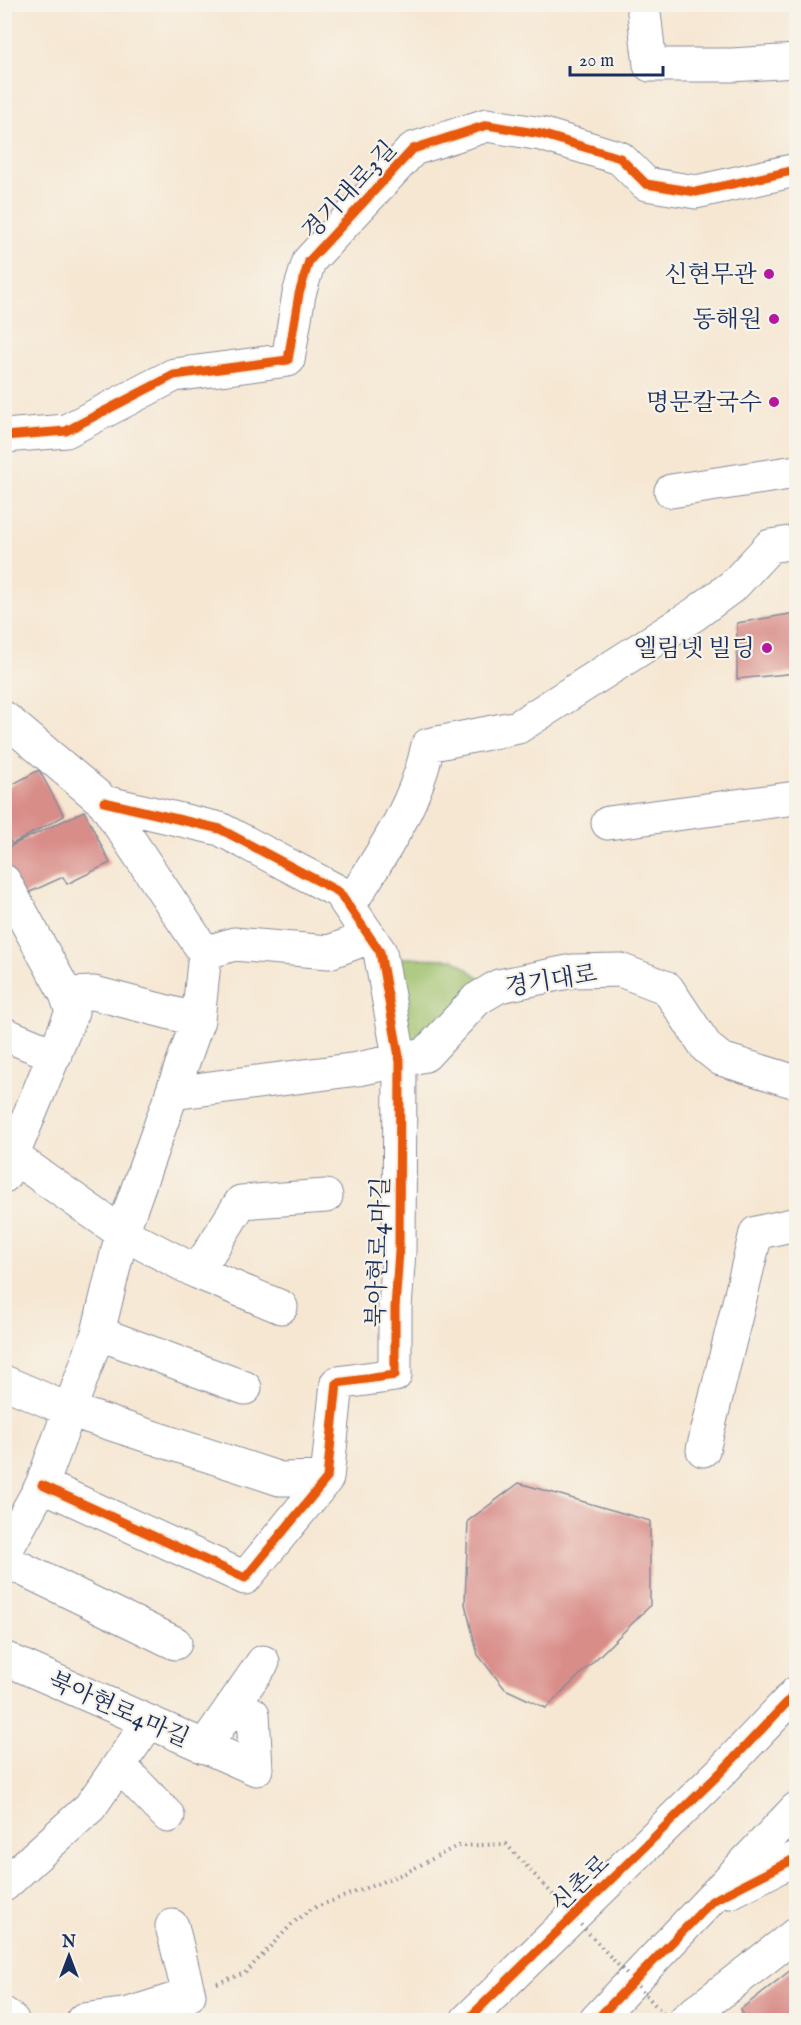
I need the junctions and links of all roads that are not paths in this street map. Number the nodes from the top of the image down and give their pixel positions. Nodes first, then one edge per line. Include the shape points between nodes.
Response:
1 (643, 4) edge
2 (796, 61) edge
3 (796, 170) edge
4 (4, 436) edge
5 (796, 472) edge
6 (671, 491) dead end
7 (796, 542) edge
8 (4, 718) edge
9 (796, 798) edge
10 (105, 802) junction
11 (608, 823) dead end
12 (4, 881) edge
13 (348, 906) junction
14 (370, 937) junction
15 (205, 953) junction
16 (66, 994) junction
17 (198, 1020) junction
18 (4, 1034) edge
19 (55, 1055) junction
20 (400, 1062) junction
21 (796, 1082) edge
22 (171, 1093) junction
23 (8, 1162) edge
24 (326, 1196) dead end
25 (796, 1224) edge
26 (122, 1233) junction
27 (197, 1272) junction
28 (281, 1306) dead end
29 (98, 1333) junction
30 (4, 1382) edge
31 (245, 1388) dead end
32 (69, 1410) junction
33 (703, 1450) dead end
34 (327, 1478) junction
35 (42, 1485) junction
36 (10, 1533) edge
37 (4, 1560) edge
38 (175, 1643) dead end
39 (4, 1658) edge
40 (264, 1662) dead end
41 (796, 1693) edge
42 (232, 1707) junction
43 (796, 1720) edge
44 (149, 1722) junction
45 (204, 1747) junction
46 (119, 1765) junction
47 (720, 1773) junction
48 (796, 1809) edge
49 (168, 1816) dead end
50 (796, 1858) edge
51 (4, 1885) edge
52 (712, 1901) junction
53 (171, 1926) dead end
54 (796, 1934) edge
55 (4, 2014) edge
56 (12, 2020) edge
57 (83, 2020) edge
58 (467, 2020) edge
59 (596, 2020) edge
60 (685, 2020) edge

1 - 2 street via 650,66
3 - 4 street, 경기대로3길 via 696,192 646,184 620,158 542,134 487,125 413,149 309,261 288,360 174,375 66,430
5 - 6 street
7 - 13 street via 770,546 734,585 695,614 518,727 428,745 422,776 401,822
8 - 10 street
9 - 11 street
10 - 13 street, 북아현로4마길 via 220,828 339,892
10 - 15 street
12 - 16 street
13 - 14 street, 북아현로4마길
14 - 15 street via 329,952 234,944
14 - 20 street, 북아현로4마길 via 380,952
15 - 17 street
16 - 17 street via 94,993
16 - 19 street via 72,1012
17 - 22 street
18 - 19 street
19 - 23 street
20 - 21 street, 경기대로 via 425,1055 477,999 499,986 573,971 620,970 667,988 707,1048 721,1059
20 - 22 street
20 - 34 street, 북아현로4마길 via 395,1375 337,1383
22 - 26 street
23 - 26 street
24 - 27 street via 241,1202
25 - 33 street via 756,1233
26 - 27 street
26 - 29 street
27 - 28 street
29 - 31 street
29 - 32 street
30 - 32 street
32 - 34 street via 280,1479
32 - 35 street
34 - 35 street via 245,1578
35 - 36 street
37 - 38 street
39 - 44 street, 북아현로4마길
40 - 42 street, 북아현로4마길
41 - 47 street
42 - 45 street, 북아현로4마길
42 - 45 street via 253,1714 256,1769
43 - 47 street
44 - 45 street, 북아현로4마길
44 - 46 street
46 - 49 street
46 - 51 street via 90,1807
47 - 58 street, 신촌로
48 - 52 street
50 - 52 street
52 - 59 street
53 - 57 street via 189,1995 129,2014
54 - 60 street
55 - 56 street

